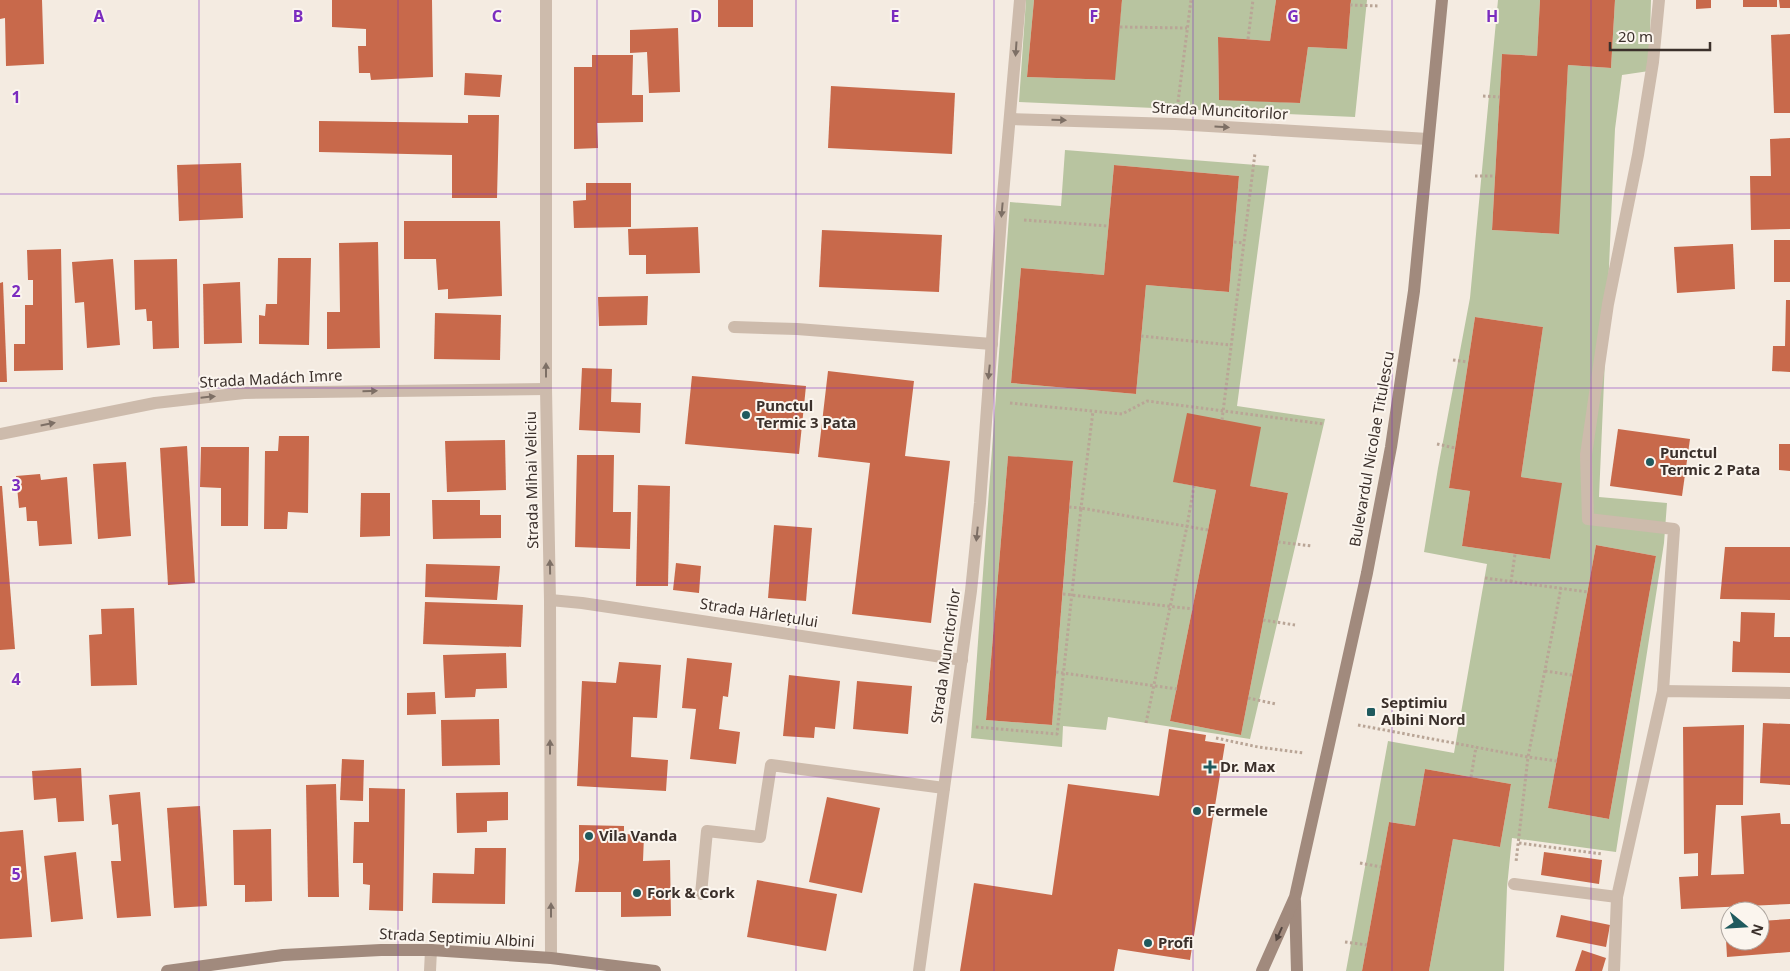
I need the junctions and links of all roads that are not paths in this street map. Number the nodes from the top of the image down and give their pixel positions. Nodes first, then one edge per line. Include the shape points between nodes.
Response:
1 (546, 0) edge
2 (1020, 0) edge
3 (1442, 0) edge
4 (1659, 0) edge
5 (1011, 119) junction
6 (1428, 139) junction
7 (734, 327) dead end
8 (992, 344) junction
9 (546, 388) junction
10 (0, 434) edge
11 (550, 600) junction
12 (962, 660) junction
13 (1663, 691) junction
14 (1790, 693) edge
15 (944, 788) junction
16 (1514, 884) road end
17 (701, 894) dead end
18 (1295, 897) junction
19 (1617, 897) junction
20 (431, 950) junction
21 (551, 958) junction
22 (167, 971) edge
23 (430, 971) edge
24 (656, 971) edge
25 (918, 971) edge
26 (1262, 971) edge
27 (1297, 971) edge
28 (1614, 971) edge

9 -> 1 street, Strada Mihai Veliciu
2 -> 5 street, Strada Muncitorilor
3 - 6 main road, Bulevardul Nicolae Titulescu
4 - 13 street via 1653,62 1608,304 1586,455 1588,519 1674,529
5 -> 6 street, Strada Muncitorilor via 1175,124
5 -> 8 street, Strada Muncitorilor
6 - 18 main road, Bulevardul Nicolae Titulescu via 1414,291 1391,447 1367,573
7 - 8 street
8 -> 12 street, Strada Muncitorilor via 979,513
10 -> 9 street, Strada Madách Imre via 154,403 244,393
11 -> 9 street, Strada Mihai Veliciu
11 - 12 street, Strada Hârlețului
21 -> 11 street, Strada Mihai Veliciu
12 - 15 street, Strada Muncitorilor
13 - 14 street
13 - 19 street
15 - 17 street via 771,765 760,837 707,831
15 - 25 street, Strada Muncitorilor
16 - 19 street
18 -> 26 main road, Bulevardul Nicolae Titulescu
18 - 27 main road, Bulevardul Nicolae Titulescu
19 - 28 street
20 - 21 main road, Strada Septimiu Albini
20 - 22 main road, Strada Septimiu Albini via 283,955
20 - 23 street
21 - 24 main road, Strada Septimiu Albini

